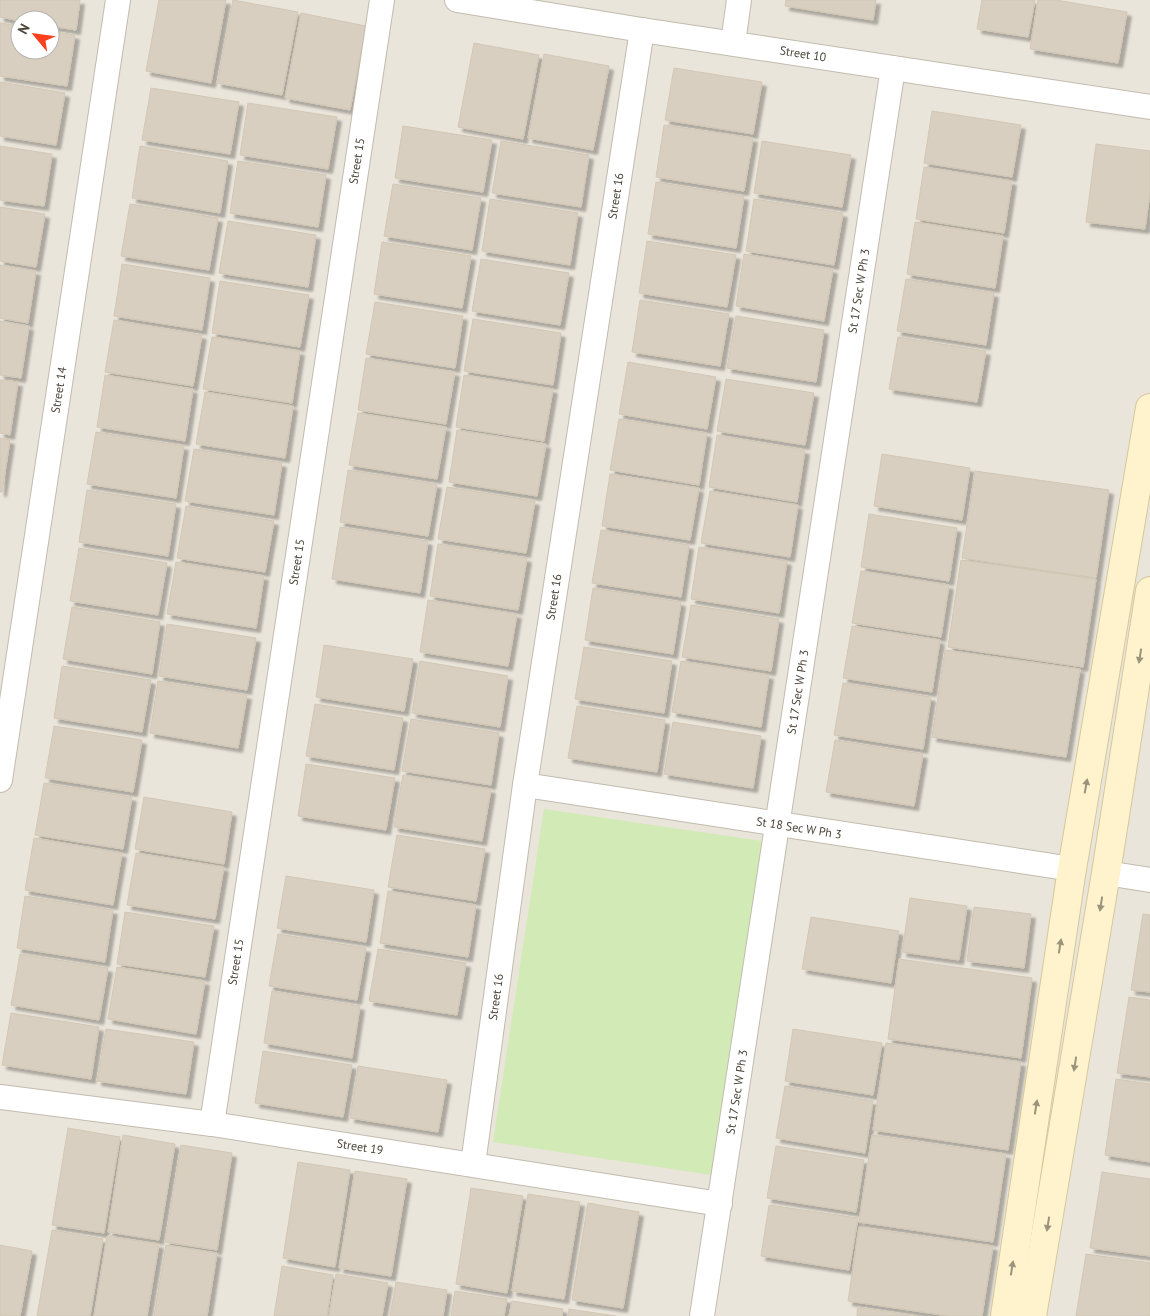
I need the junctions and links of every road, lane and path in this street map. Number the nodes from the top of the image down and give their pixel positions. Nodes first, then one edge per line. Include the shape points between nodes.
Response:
1 (118, 0) edge
2 (382, 0) edge
3 (457, 0) edge
4 (739, 0) edge
5 (482, 2) edge
6 (642, 30) junction
7 (733, 43) junction
8 (892, 68) junction
9 (1150, 107) edge
10 (1150, 408) edge
11 (1150, 591) edge
12 (0, 780) edge
13 (525, 785) junction
14 (778, 824) junction
15 (1072, 869) junction
16 (1106, 873) junction
17 (1150, 880) edge
18 (0, 1096) edge
19 (212, 1124) junction
20 (473, 1164) junction
21 (720, 1204) junction
22 (702, 1316) edge
23 (1005, 1316) edge
24 (1032, 1316) edge

1 - 12 street, Street 14
2 - 19 street, Street 15
3 - 5 street, Street 10
4 - 7 street
5 - 6 street, Street 10
6 - 7 street, Street 10
6 - 13 street, Street 16
7 - 8 street, Street 10
8 - 9 street, Street 10
8 - 14 street, St 17 Sec W Ph 3
15 -> 10 main road
11 -> 16 main road
13 - 14 street, St 18 Sec W Ph 3
13 - 20 street, Street 16
14 - 15 street, St 18 Sec W Ph 3
14 - 21 street, St 17 Sec W Ph 3
23 -> 15 main road
16 - 17 street
16 -> 24 main road
18 - 19 street, Street 19
19 - 20 street, Street 19
20 - 21 street, Street 19
21 - 22 street, St 17 Sec W Ph 3

